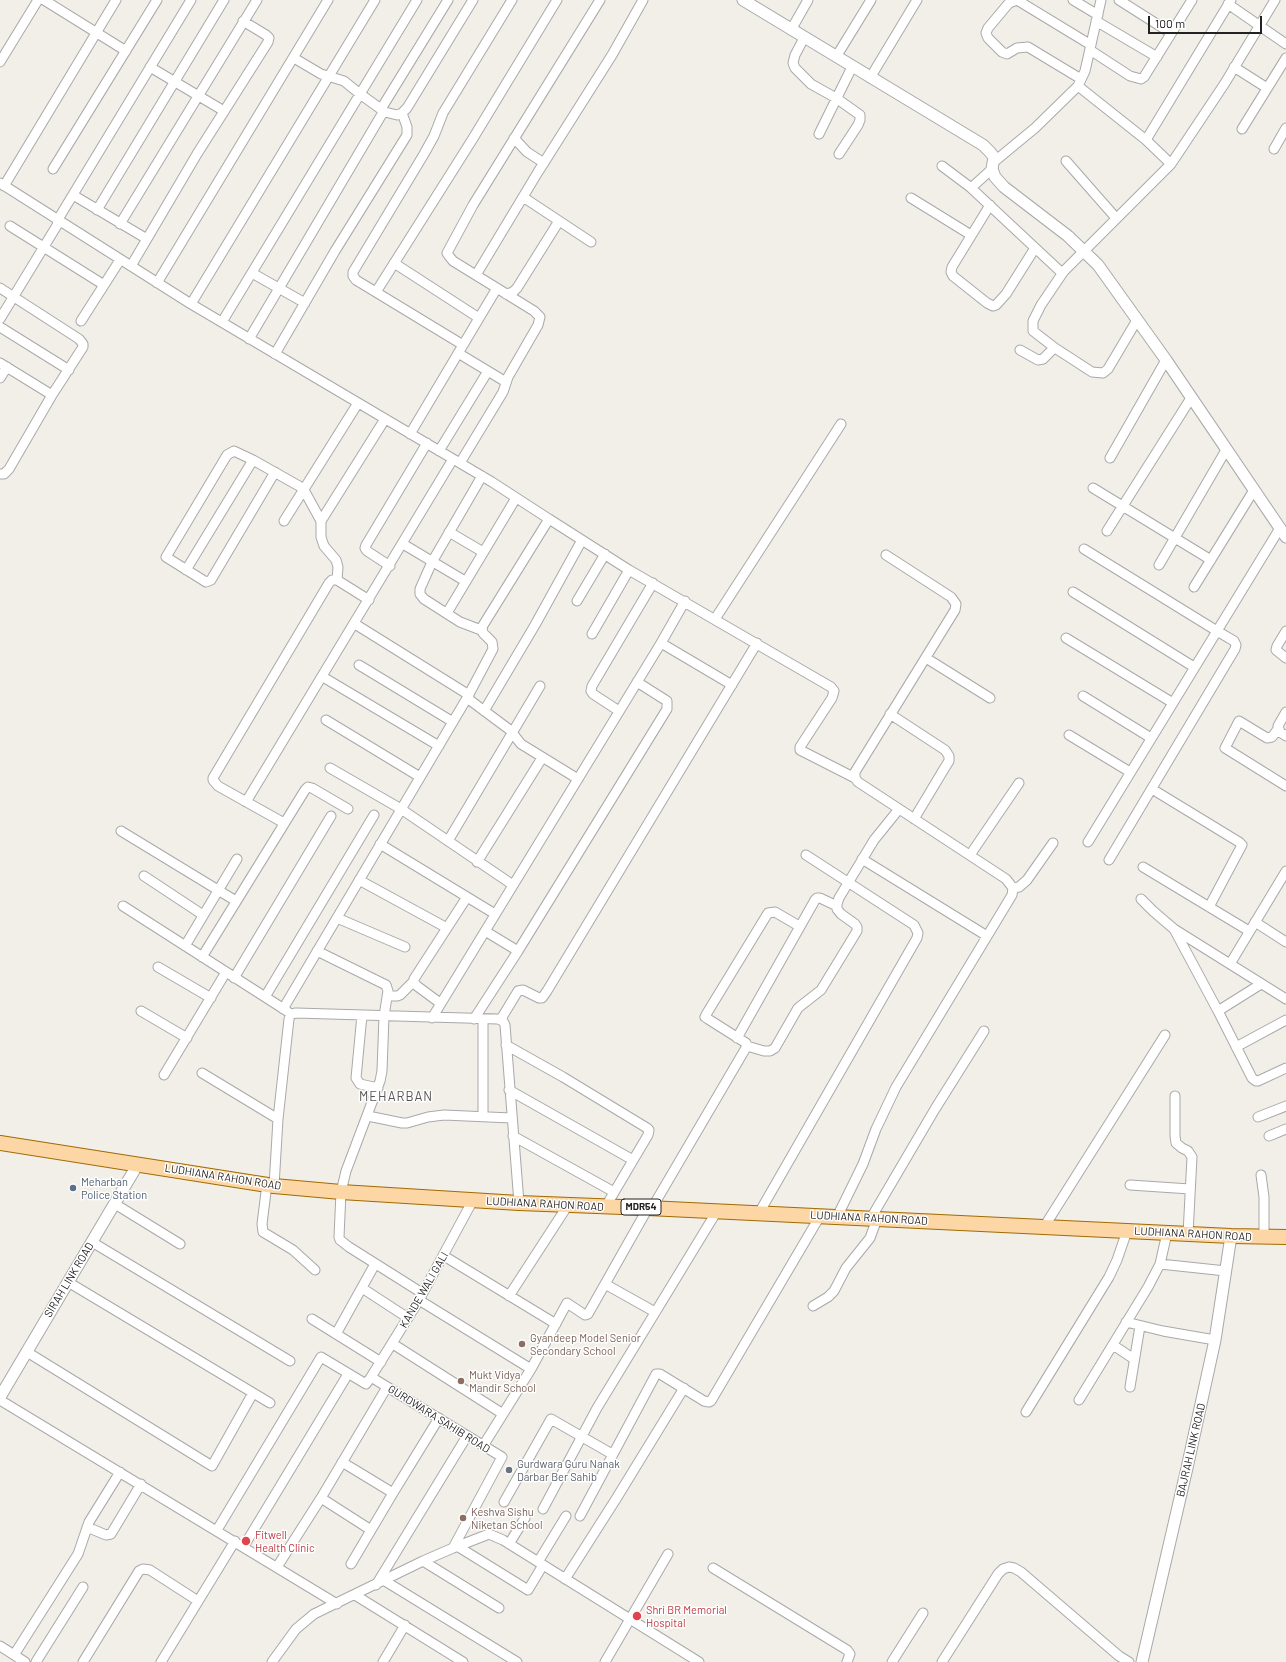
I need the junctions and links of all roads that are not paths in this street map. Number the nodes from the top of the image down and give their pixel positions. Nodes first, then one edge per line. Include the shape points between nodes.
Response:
1 (38, 0) edge
2 (44, 0) edge
3 (116, 0) edge
4 (157, 0) edge
5 (191, 0) edge
6 (224, 0) edge
7 (257, 0) edge
8 (328, 0) edge
9 (374, 0) edge
10 (416, 0) edge
11 (448, 0) edge
12 (473, 0) edge
13 (512, 0) edge
14 (558, 0) edge
15 (600, 0) edge
16 (643, 0) edge
17 (743, 0) edge
18 (871, 0) edge
19 (917, 0) edge
20 (1017, 0) edge
21 (1073, 0) edge
22 (1101, 0) edge
23 (1119, 0) edge
24 (1192, 0) edge
25 (1275, 0) edge
26 (805, 1) edge
27 (1230, 2) edge
28 (1097, 18) junction
29 (243, 21) junction
30 (1259, 26) junction
31 (791, 30) junction
32 (96, 33) junction
33 (1171, 33) junction
34 (804, 38) junction
35 (1286, 44) edge
36 (1090, 48) junction
37 (126, 51) junction
38 (836, 57) junction
39 (1157, 57) junction
40 (294, 58) junction
41 (1286, 58) edge
42 (0, 62) edge
43 (150, 67) junction
44 (852, 67) junction
45 (1234, 67) junction
46 (328, 77) junction
47 (870, 78) junction
48 (176, 82) junction
49 (1079, 82) junction
50 (1267, 88) junction
51 (360, 94) junction
52 (198, 95) junction
53 (836, 98) junction
54 (224, 111) junction
55 (383, 111) junction
56 (402, 113) junction
57 (1286, 128) edge
58 (1242, 129) dead end
59 (819, 134) dead end
60 (514, 138) junction
61 (1146, 140) junction
62 (1274, 149) dead end
63 (839, 154) dead end
64 (1066, 161) dead end
65 (544, 163) junction
66 (1171, 164) junction
67 (994, 165) junction
68 (942, 166) dead end
69 (53, 169) dead end
70 (2, 184) edge
71 (972, 188) junction
72 (73, 195) junction
73 (523, 197) junction
74 (911, 198) dead end
75 (990, 205) junction
76 (97, 210) junction
77 (1116, 218) junction
78 (58, 221) junction
79 (559, 221) junction
80 (120, 224) junction
81 (10, 226) dead end
82 (971, 235) junction
83 (147, 239) junction
84 (591, 242) dead end
85 (44, 247) junction
86 (1035, 248) junction
87 (1084, 250) junction
88 (120, 260) junction
89 (394, 263) junction
90 (131, 266) junction
91 (252, 273) junction
92 (1062, 273) junction
93 (476, 275) junction
94 (157, 283) junction
95 (104, 285) junction
96 (0, 288) edge
97 (279, 288) junction
98 (497, 288) junction
99 (376, 292) junction
100 (506, 294) junction
101 (14, 297) junction
102 (305, 303) junction
103 (190, 304) junction
104 (479, 318) junction
105 (0, 319) edge
106 (1137, 320) junction
107 (81, 321) dead end
108 (222, 322) junction
109 (0, 327) edge
110 (249, 339) junction
111 (1055, 348) junction
112 (461, 349) junction
113 (1020, 350) dead end
114 (275, 354) junction
115 (1166, 360) junction
116 (3, 365) edge
117 (68, 370) junction
118 (488, 371) junction
119 (0, 378) edge
120 (506, 382) junction
121 (52, 395) junction
122 (1191, 398) junction
123 (358, 403) junction
124 (385, 419) junction
125 (841, 424) dead end
126 (410, 434) junction
127 (427, 443) junction
128 (1226, 450) junction
129 (439, 451) junction
130 (1110, 458) dead end
131 (253, 460) junction
132 (457, 461) junction
133 (275, 472) junction
134 (0, 474) edge
135 (482, 476) junction
136 (1093, 488) dead end
137 (304, 490) junction
138 (1254, 490) junction
139 (516, 498) junction
140 (1122, 506) junction
141 (550, 519) junction
142 (284, 521) dead end
143 (321, 521) junction
144 (1107, 531) dead end
145 (449, 532) junction
146 (1283, 532) edge
147 (1176, 539) junction
148 (582, 540) junction
149 (402, 544) junction
150 (1084, 549) dead end
151 (483, 552) junction
152 (605, 554) junction
153 (886, 555) dead end
154 (1211, 560) junction
155 (432, 562) junction
156 (1159, 565) dead end
157 (390, 566) junction
158 (186, 570) junction
159 (630, 570) junction
160 (337, 580) junction
161 (465, 581) junction
162 (653, 583) junction
163 (1194, 587) dead end
164 (1074, 592) dead end
165 (369, 600) junction
166 (685, 601) junction
167 (577, 602) dead end
168 (447, 613) junction
169 (715, 619) junction
170 (355, 624) junction
171 (481, 630) junction
172 (1217, 631) junction
173 (1286, 631) edge
174 (592, 634) dead end
175 (1066, 638) dead end
176 (661, 642) junction
177 (757, 643) junction
178 (926, 658) junction
179 (1286, 658) edge
180 (359, 665) dead end
181 (1194, 667) junction
182 (323, 677) junction
183 (637, 682) junction
184 (732, 685) junction
185 (540, 686) dead end
186 (1083, 696) dead end
187 (468, 697) junction
188 (990, 698) dead end
189 (1173, 703) junction
190 (484, 711) junction
191 (619, 711) junction
192 (1286, 712) edge
193 (890, 714) junction
194 (326, 720) dead end
195 (453, 722) junction
196 (1278, 729) junction
197 (512, 733) junction
198 (1069, 735) dead end
199 (1286, 736) edge
200 (1152, 738) junction
201 (439, 746) junction
202 (542, 758) junction
203 (330, 768) dead end
204 (1130, 772) junction
205 (420, 778) junction
206 (855, 778) junction
207 (578, 779) junction
208 (1019, 783) dead end
209 (1286, 786) edge
210 (1152, 789) junction
211 (246, 802) junction
212 (348, 809) dead end
213 (401, 809) junction
214 (899, 809) junction
215 (374, 815) dead end
216 (330, 816) dead end
217 (914, 819) junction
218 (284, 823) junction
219 (121, 831) dead end
220 (448, 841) junction
221 (1088, 842) dead end
222 (1052, 843) dead end
223 (380, 844) junction
224 (806, 855) dead end
225 (970, 855) junction
226 (237, 859) dead end
227 (862, 859) junction
228 (1110, 860) dead end
229 (477, 862) junction
230 (1143, 867) dead end
231 (1286, 871) edge
232 (144, 876) dead end
233 (359, 880) junction
234 (848, 883) junction
235 (513, 885) junction
236 (1013, 888) junction
237 (218, 890) junction
238 (467, 897) junction
239 (1142, 899) dead end
240 (236, 901) junction
241 (123, 906) dead end
242 (837, 906) junction
243 (1209, 906) junction
244 (495, 914) junction
245 (203, 915) junction
246 (337, 918) junction
247 (1255, 922) junction
248 (799, 926) junction
249 (447, 928) junction
250 (1174, 929) junction
251 (485, 931) junction
252 (1249, 931) junction
253 (987, 936) junction
254 (1286, 942) edge
255 (185, 946) junction
256 (404, 947) dead end
257 (317, 951) junction
258 (518, 951) junction
259 (202, 957) junction
260 (1230, 964) junction
261 (158, 967) dead end
262 (226, 972) junction
263 (234, 978) junction
264 (414, 981) junction
265 (1261, 984) junction
266 (387, 996) junction
267 (265, 997) junction
268 (211, 998) junction
269 (1286, 999) edge
270 (440, 1003) junction
271 (283, 1009) junction
272 (141, 1011) dead end
273 (1218, 1011) junction
274 (291, 1014) junction
275 (362, 1015) junction
276 (384, 1016) junction
277 (432, 1018) junction
278 (478, 1019) junction
279 (501, 1020) junction
280 (1286, 1020) edge
281 (984, 1031) dead end
282 (1165, 1035) dead end
283 (187, 1038) junction
284 (737, 1038) junction
285 (506, 1045) junction
286 (747, 1046) junction
287 (1236, 1047) junction
288 (1286, 1068) edge
289 (202, 1073) dead end
290 (164, 1075) dead end
291 (378, 1088) junction
292 (509, 1090) junction
293 (1175, 1096) dead end
294 (1286, 1106) edge
295 (368, 1116) junction
296 (483, 1116) junction
297 (1258, 1117) dead end
298 (511, 1118) junction
299 (278, 1119) junction
300 (1286, 1129) edge
301 (513, 1136) junction
302 (1269, 1136) dead end
303 (0, 1143) edge
304 (633, 1160) junction
305 (138, 1164) junction
306 (1261, 1175) dead end
307 (271, 1185) junction
308 (1130, 1185) dead end
309 (1190, 1189) junction
310 (341, 1192) junction
311 (614, 1192) junction
312 (473, 1200) junction
313 (115, 1204) junction
314 (519, 1204) junction
315 (568, 1205) junction
316 (606, 1206) junction
317 (650, 1208) junction
318 (717, 1211) junction
319 (759, 1213) junction
320 (820, 1216) junction
321 (837, 1217) junction
322 (874, 1219) junction
323 (1044, 1227) junction
324 (1127, 1231) junction
325 (1167, 1233) junction
326 (1188, 1234) junction
327 (1231, 1236) junction
328 (1264, 1237) junction
329 (1286, 1237) edge
330 (92, 1242) junction
331 (180, 1244) dead end
332 (444, 1256) junction
333 (375, 1264) junction
334 (1160, 1264) junction
335 (315, 1270) dead end
336 (1226, 1271) junction
337 (68, 1282) junction
338 (605, 1284) junction
339 (362, 1288) junction
340 (509, 1296) junction
341 (421, 1297) junction
342 (813, 1306) dead end
343 (655, 1312) junction
344 (408, 1318) junction
345 (312, 1319) dead end
346 (1126, 1322) junction
347 (556, 1324) junction
348 (1140, 1326) junction
349 (336, 1334) junction
350 (1215, 1340) junction
351 (393, 1344) junction
352 (1113, 1345) junction
353 (27, 1352) junction
354 (1134, 1359) junction
355 (290, 1361) dead end
356 (381, 1362) junction
357 (531, 1369) junction
358 (348, 1374) junction
359 (371, 1377) junction
360 (387, 1387) junction
361 (1130, 1387) dead end
362 (684, 1388) junction
363 (253, 1393) junction
364 (0, 1397) edge
365 (0, 1400) edge
366 (1079, 1400) dead end
367 (270, 1403) dead end
368 (1026, 1412) dead end
369 (503, 1414) junction
370 (439, 1418) junction
371 (468, 1436) junction
372 (582, 1436) junction
373 (483, 1446) junction
374 (612, 1454) junction
375 (342, 1462) junction
376 (120, 1472) junction
377 (141, 1484) junction
378 (393, 1493) junction
379 (321, 1498) junction
380 (504, 1502) dead end
381 (543, 1509) dead end
382 (566, 1516) dead end
383 (580, 1516) dead end
384 (525, 1518) dead end
385 (87, 1527) junction
386 (217, 1530) junction
387 (371, 1530) junction
388 (235, 1541) junction
389 (509, 1544) junction
390 (244, 1546) junction
391 (455, 1547) junction
392 (668, 1554) dead end
393 (423, 1561) junction
394 (351, 1564) dead end
395 (541, 1564) junction
396 (278, 1567) junction
397 (713, 1568) dead end
398 (565, 1579) junction
399 (385, 1580) junction
400 (376, 1585) junction
401 (83, 1587) dead end
402 (355, 1595) junction
403 (198, 1601) junction
404 (337, 1604) junction
405 (499, 1608) dead end
406 (923, 1613) dead end
407 (630, 1619) junction
408 (405, 1626) junction
409 (0, 1646) edge
410 (14, 1655) junction
411 (25, 1662) edge
412 (36, 1662) edge
413 (83, 1662) edge
414 (161, 1662) edge
415 (272, 1662) edge
416 (383, 1662) edge
417 (463, 1662) edge
418 (517, 1662) edge
419 (605, 1662) edge
420 (700, 1662) edge
421 (847, 1662) edge
422 (892, 1662) edge
423 (942, 1662) edge
424 (1129, 1662) edge
425 (1142, 1662) edge

1 - 42 street
2 - 32 street
3 - 32 street
4 - 37 street
5 - 43 street
6 - 48 street
7 - 29 street
8 - 40 street
9 - 46 street
10 - 51 street
11 - 55 street
12 - 56 street
13 - 99 street via 443,113 428,148 353,272 356,280
14 - 89 street
15 - 60 street
16 - 65 street via 612,55
17 - 31 street
18 - 38 street
19 - 47 street
20 - 36 street
20 - 49 street via 1009,3 988,28 988,38 1006,54 1017,48 1028,47
21 - 28 street
22 - 28 street
23 - 33 street
24 - 33 street
25 - 30 street
26 - 31 street
27 - 30 street
27 - 61 street
28 - 36 street
28 - 39 street
29 - 52 street
29 - 54 street via 266,35 268,42
30 - 35 street
30 - 45 street
31 - 34 street
32 - 37 street
32 - 70 street
33 - 39 street
34 - 38 street
34 - 53 street via 795,55 795,68 811,84
36 - 39 street via 1130,76 1141,80
36 - 49 street
37 - 69 street
38 - 44 street
40 - 46 street
40 - 94 street
41 - 50 street
43 - 48 street
43 - 72 street
44 - 47 street
44 - 53 street
45 - 50 street
45 - 66 street
46 - 51 street via 344,81
46 - 103 street
47 - 67 street via 983,145 994,157
48 - 52 street
48 - 76 street
49 - 61 street
49 - 67 street
50 - 58 street
51 - 55 street
51 - 91 street
52 - 54 street
52 - 80 street
53 - 59 street
53 - 63 street via 860,115 858,126
54 - 83 street
55 - 56 street via 397,115
55 - 97 street
56 - 102 street via 407,135
57 - 62 street
60 - 65 street via 527,152
60 - 93 street via 447,252 454,261
61 - 66 street
64 - 77 street
65 - 73 street
66 - 77 street
67 - 71 street
67 - 87 street via 995,177 1004,187
68 - 71 street
70 - 78 street
71 - 75 street
72 - 76 street
72 - 78 street
73 - 79 street
73 - 93 street
74 - 82 street
75 - 82 street
75 - 86 street
76 - 80 street
77 - 87 street
78 - 85 street
78 - 88 street
79 - 84 street
79 - 100 street via 517,288
80 - 83 street
81 - 85 street
82 - 86 street via 951,272 992,306 1002,298
83 - 90 street
85 - 95 street
85 - 101 street
86 - 92 street
87 - 92 street
87 - 106 street
88 - 90 street
88 - 95 street
89 - 99 street
89 - 104 street
90 - 94 street
91 - 97 street
91 - 108 street
92 - 111 street via 1041,304 1032,327 1033,331
93 - 98 street
94 - 103 street
95 - 107 street
96 - 101 street
97 - 102 street
97 - 110 street
98 - 100 street
98 - 104 street
99 - 112 street
100 - 120 street via 534,311 540,318
101 - 105 street
101 - 117 street via 82,341 83,347
102 - 114 street
103 - 108 street
104 - 112 street
106 - 111 street via 1108,369 1103,373 1092,372
106 - 115 street
108 - 110 street
109 - 117 street
110 - 114 street
111 - 113 street via 1043,359 1038,360
112 - 118 street
112 - 126 street
114 - 123 street
115 - 122 street
115 - 130 street
116 - 119 street
116 - 121 street
117 - 121 street
118 - 120 street
118 - 129 street
120 - 132 street via 503,392
121 - 134 street via 9,469
122 - 128 street
122 - 140 street
123 - 124 street
123 - 137 street
124 - 126 street
124 - 143 street
125 - 169 street
126 - 127 street
127 - 129 street
127 - 157 street via 366,545 367,551
128 - 138 street
128 - 147 street
129 - 132 street
131 - 133 street
131 - 158 street
131 - 158 street via 234,451 227,455 166,554 167,559
132 - 135 street
132 - 149 street
133 - 137 street
133 - 158 street via 211,580 206,582
135 - 139 street
135 - 145 street
136 - 140 street
137 - 142 street
137 - 143 street
138 - 146 street
138 - 154 street
139 - 141 street
139 - 151 street
140 - 144 street
140 - 147 street
141 - 148 street
141 - 171 street
143 - 160 street via 324,546 336,560 338,567
145 - 151 street
145 - 155 street
146 - 172 street
147 - 154 street
147 - 156 street
148 - 152 street
148 - 190 street
149 - 155 street
149 - 157 street
150 - 172 street
151 - 161 street
152 - 159 street
152 - 167 street
153 - 178 street via 951,597 956,604 955,610
154 - 163 street
155 - 161 street
155 - 168 street via 420,594
157 - 165 street
159 - 162 street
159 - 174 street
160 - 165 street
160 - 211 street via 329,583 213,778 215,784
161 - 168 street
162 - 166 street
162 - 191 street via 592,686 593,694
164 - 181 street
165 - 170 street
166 - 169 street
166 - 176 street
168 - 171 street via 460,622
169 - 177 street
170 - 182 street
170 - 187 street
171 - 187 street via 492,642 493,649
172 - 181 street
172 - 210 street via 1234,641 1235,649
173 - 179 street via 1276,650
175 - 189 street
176 - 183 street
176 - 184 street
177 - 184 street
177 - 206 street via 834,691 800,750
178 - 188 street
178 - 193 street
180 - 195 street
181 - 189 street
182 - 201 street
182 - 211 street
183 - 191 street
183 - 258 street via 667,701 667,709
184 - 279 street via 542,998 523,990 518,991
185 - 197 street
186 - 200 street
187 - 190 street
187 - 195 street
189 - 200 street
190 - 197 street
191 - 207 street
192 - 196 street
193 - 206 street via 855,772
193 - 217 street via 945,750 949,756 949,761
194 - 205 street
195 - 201 street
196 - 199 street
196 - 209 street via 1272,737 1267,738 1239,721 1225,748
197 - 202 street via 521,744
197 - 220 street
198 - 204 street
200 - 204 street
201 - 205 street
202 - 207 street
202 - 229 street
203 - 213 street
204 - 221 street
205 - 213 street
206 - 214 street
207 - 235 street
208 - 225 street
210 - 228 street
210 - 243 street via 1242,845
211 - 218 street
212 - 218 street via 308,787
213 - 220 street
213 - 223 street
214 - 217 street
214 - 227 street
215 - 267 street
216 - 263 street
217 - 225 street
218 - 240 street
219 - 237 street
220 - 229 street
222 - 236 street via 1027,880
223 - 233 street
223 - 238 street
224 - 234 street
225 - 236 street via 1006,879
226 - 237 street
227 - 234 street
227 - 253 street
229 - 235 street
230 - 243 street
231 - 247 street
232 - 245 street
233 - 246 street
233 - 249 street
234 - 242 street
234 - 319 street via 914,925 917,929 917,938
235 - 244 street
236 - 253 street via 1012,895
237 - 240 street
237 - 245 street
238 - 244 street
238 - 249 street
239 - 250 street
240 - 259 street
241 - 255 street
242 - 248 street via 817,898
242 - 286 street via 837,909 855,924 857,931 821,990 798,1008 775,1048 764,1052
243 - 252 street
244 - 251 street
245 - 255 street
246 - 256 street
246 - 257 street
247 - 252 street
247 - 254 street
248 - 284 street
248 - 284 street via 775,912 768,913 707,1013 708,1019
249 - 264 street
250 - 260 street
250 - 273 street
251 - 258 street
251 - 270 street
252 - 260 street
253 - 321 street via 896,1087
255 - 259 street
257 - 266 street via 386,985
257 - 271 street
258 - 278 street
259 - 262 street
260 - 265 street
261 - 268 street
262 - 263 street
262 - 268 street
263 - 267 street
264 - 266 street via 397,996
264 - 270 street
265 - 269 street
265 - 273 street
266 - 276 street
267 - 271 street
268 - 283 street
270 - 277 street
271 - 274 street
272 - 283 street
273 - 287 street
274 - 275 street
274 - 299 street
275 - 276 street
275 - 291 street via 356,1078 360,1084
276 - 277 street
276 - 291 street via 382,1071
277 - 278 street
278 - 279 street
278 - 296 street
279 - 285 street via 505,1025
280 - 287 street
281 - 322 street via 931,1115
282 - 323 street
283 - 290 street
284 - 286 street
285 - 292 street
285 - 304 street via 647,1128 648,1136
286 - 317 street
287 - 288 street via 1256,1081
289 - 299 street
291 - 295 street
292 - 298 street
292 - 304 street
293 - 309 street via 1176,1143 1191,1154
294 - 297 street
295 - 296 street via 402,1124 440,1115
295 - 310 street via 346,1171
296 - 298 street
298 - 301 street
299 - 307 street
300 - 302 street
301 - 311 street
301 - 314 street
303 - 305 main road, LUDHIANA RAHON ROAD / MDR54
304 - 311 street
305 - 307 main road, LUDHIANA RAHON ROAD / MDR54
305 - 313 street, SIRAH LINK ROAD
306 - 328 street
307 - 310 main road, LUDHIANA RAHON ROAD / MDR54
307 - 335 street via 262,1224 264,1232 293,1250
308 - 309 street
309 - 326 street
310 - 312 main road, LUDHIANA RAHON ROAD / MDR54
310 - 333 street via 338,1231 340,1240
311 - 316 street
312 - 314 main road, LUDHIANA RAHON ROAD / MDR54
312 - 332 street, KANDE WALI GALI
313 - 330 street, SIRAH LINK ROAD
313 - 331 street
314 - 315 main road, LUDHIANA RAHON ROAD / MDR54
315 - 316 main road, LUDHIANA RAHON ROAD / MDR54
315 - 340 street
316 - 317 main road, LUDHIANA RAHON ROAD / MDR54
317 - 318 main road, LUDHIANA RAHON ROAD / MDR54
317 - 338 street
318 - 319 main road, LUDHIANA RAHON ROAD / MDR54
318 - 343 street
319 - 320 main road, LUDHIANA RAHON ROAD / MDR54
320 - 321 main road, LUDHIANA RAHON ROAD / MDR54
320 - 362 street via 712,1401 704,1401
321 - 322 main road, LUDHIANA RAHON ROAD / MDR54
322 - 323 main road, LUDHIANA RAHON ROAD / MDR54
322 - 342 street via 870,1238 846,1268 834,1291
323 - 324 main road, LUDHIANA RAHON ROAD / MDR54
324 - 325 main road, LUDHIANA RAHON ROAD / MDR54
324 - 368 street via 1109,1276
325 - 326 main road, LUDHIANA RAHON ROAD / MDR54
325 - 334 street
326 - 327 main road, LUDHIANA RAHON ROAD / MDR54
327 - 328 main road, LUDHIANA RAHON ROAD / MDR54
327 - 336 street, BAJRAH LINK ROAD
328 - 329 main road, LUDHIANA RAHON ROAD / MDR54
330 - 337 street, SIRAH LINK ROAD
330 - 355 street
332 - 340 street
332 - 341 street, KANDE WALI GALI
333 - 339 street
333 - 341 street
334 - 336 street
334 - 346 street
336 - 350 street, BAJRAH LINK ROAD
337 - 353 street, SIRAH LINK ROAD
337 - 363 street
338 - 343 street
338 - 347 street via 588,1314 585,1315 567,1303
339 - 344 street
339 - 349 street
340 - 347 street
341 - 344 street, KANDE WALI GALI
341 - 357 street
343 - 372 street
344 - 351 street, KANDE WALI GALI
345 - 349 street
346 - 348 street
346 - 352 street
347 - 357 street
348 - 350 street
348 - 354 street
349 - 356 street
350 - 425 street, BAJRAH LINK ROAD
351 - 356 street, KANDE WALI GALI
351 - 369 street
352 - 354 street
352 - 366 street
353 - 363 street via 212,1466
353 - 364 street, SIRAH LINK ROAD
354 - 361 street
356 - 359 street, KANDE WALI GALI
357 - 369 street
358 - 359 street via 366,1384
358 - 386 street via 321,1357
358 - 390 street
359 - 360 street, GURDWARA SAHIB ROAD
360 - 370 street, GURDWARA SAHIB ROAD
360 - 375 street
362 - 374 street via 656,1374
362 - 398 street
363 - 367 street
365 - 376 street
369 - 373 street
370 - 371 street, GURDWARA SAHIB ROAD
370 - 378 street
371 - 373 street, GURDWARA SAHIB ROAD
371 - 400 street
372 - 374 street
372 - 380 street via 551,1419
372 - 381 street
373 - 391 street, GURDWARA SAHIB ROAD via 502,1457
374 - 383 street
375 - 378 street
375 - 379 street
376 - 377 street
376 - 385 street
377 - 385 street via 111,1534 106,1535
377 - 386 street
378 - 387 street
379 - 387 street
379 - 396 street
382 - 395 street
384 - 389 street
385 - 410 street via 78,1554
386 - 388 street
387 - 394 street
388 - 390 street
388 - 403 street
389 - 391 street via 489,1534
389 - 395 street
390 - 396 street
391 - 393 street
391 - 395 street via 528,1590
392 - 407 street
393 - 399 street
393 - 405 street
395 - 398 street
396 - 404 street
397 - 421 street via 847,1650 850,1654
398 - 407 street
399 - 400 street
399 - 418 street
400 - 402 street
401 - 412 street
402 - 404 street
402 - 408 street
403 - 413 street via 150,1570 139,1571
403 - 414 street
404 - 415 street via 314,1614 296,1629
406 - 422 street
407 - 419 street
407 - 420 street
408 - 416 street
408 - 417 street
409 - 410 street
410 - 411 street
423 - 424 street via 998,1574 1009,1567 1021,1572

